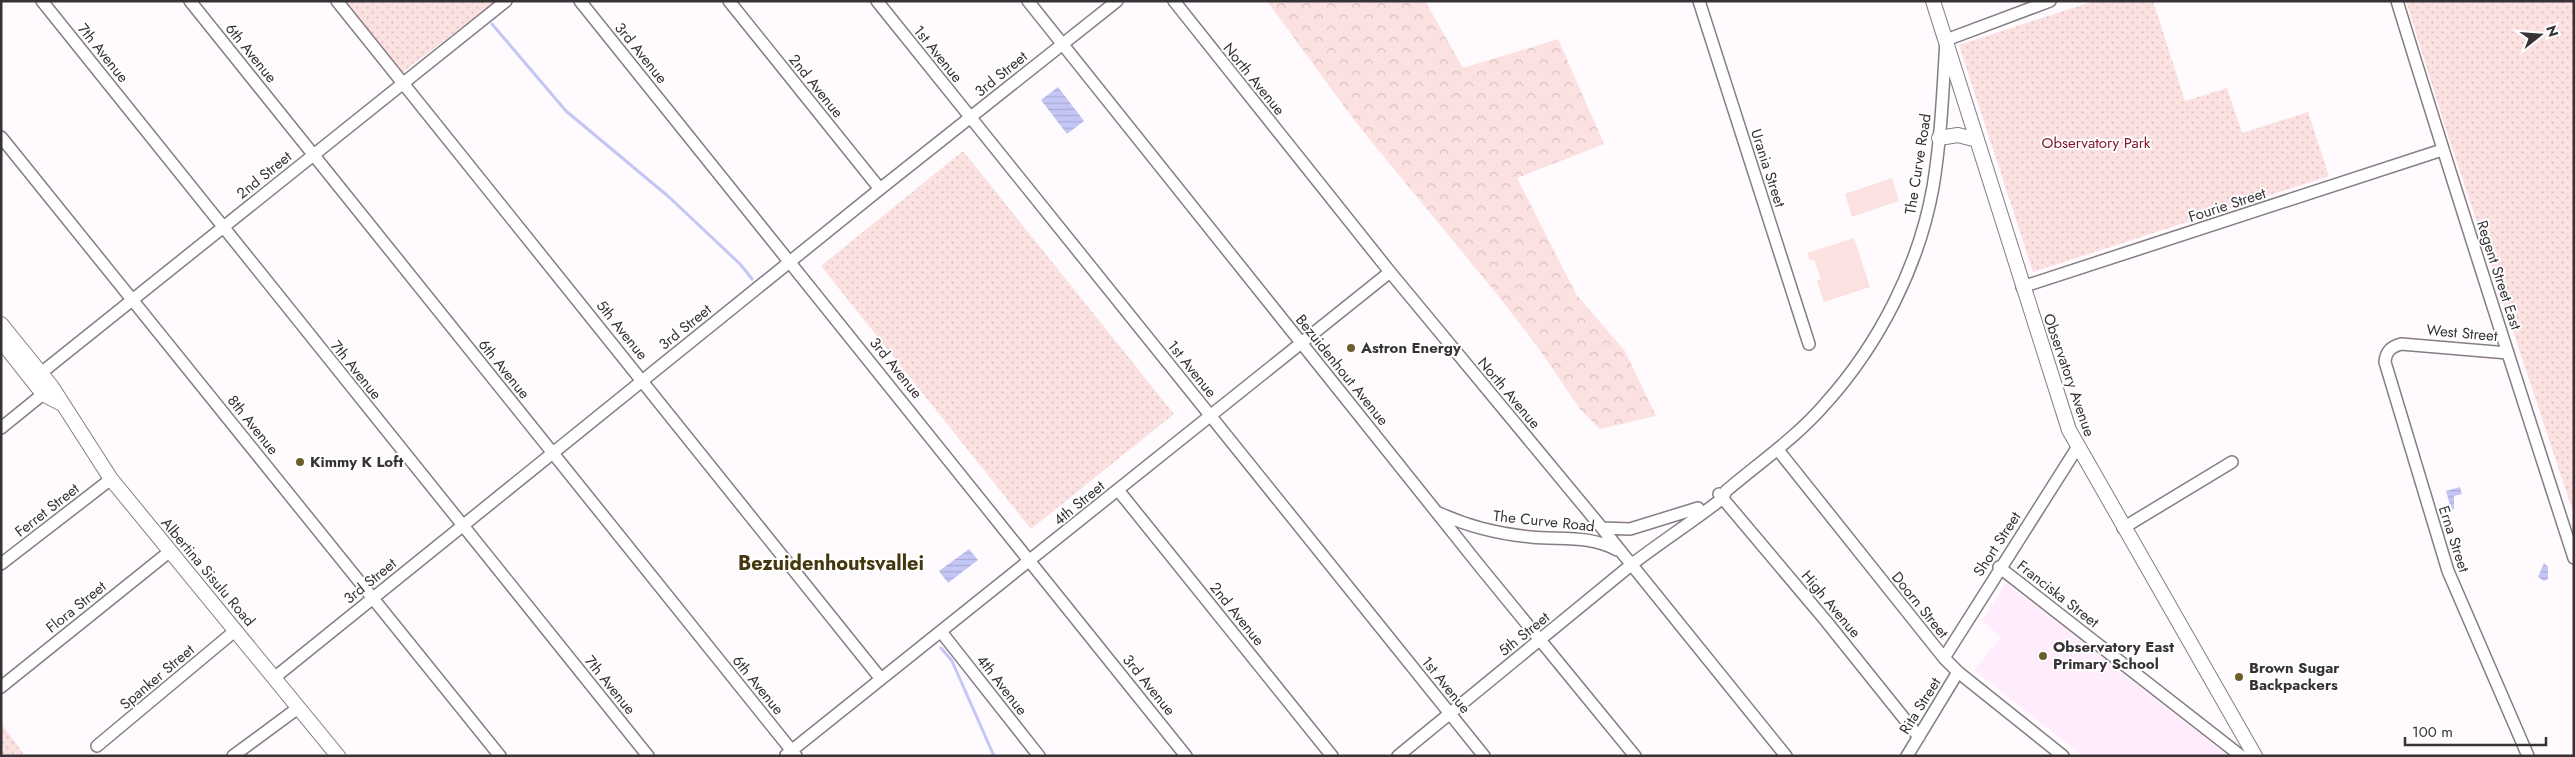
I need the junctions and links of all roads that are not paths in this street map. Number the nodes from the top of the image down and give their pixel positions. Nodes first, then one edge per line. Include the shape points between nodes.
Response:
1 (42, 1) edge
2 (190, 1) edge
3 (337, 1) edge
4 (506, 1) edge
5 (580, 1) edge
6 (728, 1) edge
7 (877, 1) edge
8 (1028, 1) edge
9 (1116, 1) edge
10 (1174, 1) edge
11 (1698, 1) edge
12 (1933, 1) edge
13 (2050, 1) edge
14 (2397, 1) edge
15 (1946, 40) junction
16 (1063, 44) junction
17 (404, 83) junction
18 (970, 118) junction
19 (1, 137) edge
20 (1939, 138) junction
21 (1976, 140) junction
22 (2442, 150) junction
23 (313, 154) junction
24 (880, 189) junction
25 (223, 228) junction
26 (790, 262) junction
27 (1390, 272) junction
28 (2022, 288) junction
29 (132, 299) junction
30 (1, 324) edge
31 (1, 341) edge
32 (1302, 343) junction
33 (2413, 343) joint
34 (1808, 344) dead end
35 (2508, 352) junction
36 (40, 373) junction
37 (643, 380) junction
38 (47, 391) junction
39 (1211, 416) junction
40 (1, 428) edge
41 (2077, 448) junction
42 (1778, 450) junction
43 (552, 452) junction
44 (2232, 462) dead end
45 (111, 479) junction
46 (1118, 490) junction
47 (1722, 494) junction
48 (1698, 508) junction
49 (1435, 511) junction
50 (1592, 516) junction
51 (462, 526) junction
52 (1602, 528) junction
53 (2123, 528) junction
54 (1670, 535) junction
55 (1584, 540) junction
56 (169, 552) junction
57 (1621, 552) junction
58 (2574, 558) edge
59 (1032, 561) junction
60 (1, 564) edge
61 (1631, 565) junction
62 (1999, 567) junction
63 (373, 598) junction
64 (236, 630) junction
65 (942, 633) junction
66 (1542, 640) junction
67 (1944, 658) junction
68 (1958, 672) junction
69 (274, 678) junction
70 (881, 679) junction
71 (1, 687) edge
72 (298, 708) junction
73 (1450, 714) junction
74 (1919, 737) junction
75 (97, 746) dead end
76 (791, 754) edge
77 (234, 756) edge
78 (338, 756) edge
79 (500, 756) edge
80 (648, 756) edge
81 (1039, 756) edge
82 (1186, 756) edge
83 (1332, 756) edge
84 (1398, 756) edge
85 (1484, 756) edge
86 (1635, 756) edge
87 (1786, 756) edge
88 (1907, 756) edge
89 (2063, 756) edge
90 (2241, 756) edge
91 (2255, 756) edge
92 (2528, 756) edge

1 - 25 street, 7th Avenue
2 - 23 street, 6th Avenue
3 - 17 street, 5th Avenue
4 - 17 street, 2nd Street
5 - 26 street, 3rd Avenue
6 - 24 street, 2nd Avenue
7 - 18 street, 1st Avenue
8 - 16 street, Bezuidenhout Avenue
9 - 16 street, 3rd Street
10 - 27 street, North Avenue
11 - 34 street, Urania Street
12 - 15 main road, Observatory Avenue
13 - 15 street
14 - 22 street, Regent Street East
15 - 20 street, The Curve Road
15 - 21 main road, Observatory Avenue
16 - 18 street, 3rd Street
16 - 32 street, Bezuidenhout Avenue
17 - 23 street, 2nd Street
17 - 37 street, 5th Avenue
18 - 24 street, 3rd Street
18 - 39 street, 1st Avenue
19 - 29 street, 8th Avenue
20 - 21 main road via 1958,135
20 - 42 street, The Curve Road via 1926,215 1917,247 1893,304 1862,356 1832,396
21 - 28 main road, Observatory Avenue
22 - 28 street, Fourie Street
22 - 35 street, Regent Street East
23 - 25 street, 2nd Street
23 - 43 street, 6th Avenue
24 - 26 street, 3rd Street
25 - 29 street, 2nd Street
25 - 51 street, 7th Avenue
26 - 37 street, 3rd Street
26 - 59 street, 3rd Avenue
27 - 32 street, 4th Street
27 - 50 street, North Avenue
28 - 41 main road, Observatory Avenue
29 - 36 street, 2nd Street
29 - 63 street, 8th Avenue
30 - 36 main road, Albertina Sisulu Road
31 - 38 main road, Albertina Sisulu Road
32 - 39 street, 4th Street
32 - 49 street, Bezuidenhout Avenue
33 - 35 street, West Street
33 - 92 street, Erna Street via 2392,347 2386,355 2388,379 2448,571
35 - 58 street, Regent Street East
36 - 38 main road, Albertina Sisulu Road
37 - 43 street, 3rd Street
37 - 70 street, 5th Avenue
38 - 40 street
38 - 45 main road, Albertina Sisulu Road via 60,403
39 - 46 street, 4th Street
39 - 73 street, 1st Avenue
41 - 53 main road, Observatory Avenue
41 - 62 street, Short Street
42 - 47 street, The Curve Road
42 - 67 street, Doorn Street
43 - 51 street, 3rd Street
43 - 76 street, 6th Avenue
44 - 53 street
45 - 56 main road, Albertina Sisulu Road
45 - 60 street, Ferret Street
46 - 59 street, 4th Street
46 - 83 street, 2nd Avenue
47 - 48 street, 5th Street
47 - 54 street, 5th Street via 1680,532
47 - 74 street, High Avenue
48 - 52 street via 1630,529
48 - 54 street, 5th Street
49 - 55 street, The Curve Road via 1484,530
49 - 66 street, Bezuidenhout Avenue
50 - 52 street, North Avenue
50 - 55 street via 1592,528
51 - 63 street, 3rd Street
51 - 80 street, 7th Avenue
52 - 57 street, North Avenue
53 - 91 main road, Observatory Avenue
54 - 61 street, 5th Street
55 - 57 street, The Curve Road via 1601,542
56 - 64 main road, Albertina Sisulu Road
56 - 71 street, Flora Street
57 - 61 street, North Avenue
59 - 65 street, 4th Street
59 - 82 street, 3rd Avenue
61 - 66 street, 5th Street
61 - 87 street, North Avenue
62 - 67 street, Short Street
62 - 90 street, Franciska Street
63 - 69 street, 3rd Street
63 - 79 street, 8th Avenue
64 - 69 main road, Albertina Sisulu Road
64 - 75 street, Spanker Street
65 - 70 street, 4th Street
65 - 81 street, 4th Avenue
66 - 73 street, 5th Street
66 - 86 street, Bezuidenhout Avenue
67 - 68 street, Doorn Street
68 - 74 street, Rita Street
68 - 89 street, Doorn Street
69 - 72 main road, Albertina Sisulu Road
70 - 76 street, 4th Street
72 - 77 street
72 - 78 main road, Albertina Sisulu Road
73 - 84 street, 5th Street
73 - 85 street, 1st Avenue
74 - 88 street, Rita Street

